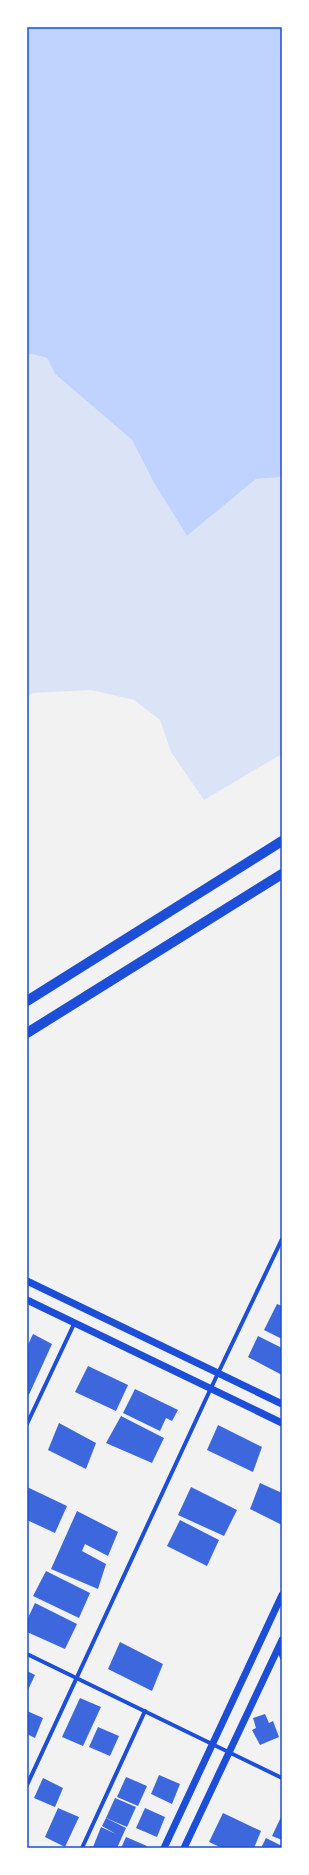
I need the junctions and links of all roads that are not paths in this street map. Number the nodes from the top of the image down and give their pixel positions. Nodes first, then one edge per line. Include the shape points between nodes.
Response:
1 (282, 840) edge
2 (282, 874) edge
3 (27, 1001) edge
4 (27, 1033) edge
5 (282, 1239) edge
6 (27, 1281) edge
7 (27, 1300) edge
8 (74, 1324) junction
9 (218, 1374) junction
10 (211, 1388) junction
11 (282, 1404) edge
12 (282, 1423) edge
13 (27, 1424) edge
14 (282, 1595) edge
15 (282, 1640) edge
16 (278, 1648) junction
17 (27, 1654) edge
18 (282, 1658) edge
19 (76, 1678) junction
20 (145, 1711) junction
21 (213, 1744) junction
22 (230, 1752) junction
23 (282, 1778) edge
24 (27, 1785) edge
25 (82, 1848) edge
26 (164, 1848) edge
27 (184, 1848) edge

1 - 3 main road
2 - 4 main road
5 - 9 street
6 - 9 street
7 - 8 street
8 - 10 street
8 - 13 street
9 - 10 street
9 - 11 street
10 - 12 street
10 - 19 street
14 - 21 street
15 - 16 street
16 - 18 street
16 - 22 street
17 - 19 street
19 - 20 street
19 - 24 street
20 - 21 street
20 - 25 street
21 - 22 street
21 - 26 street
22 - 23 street
22 - 27 street

